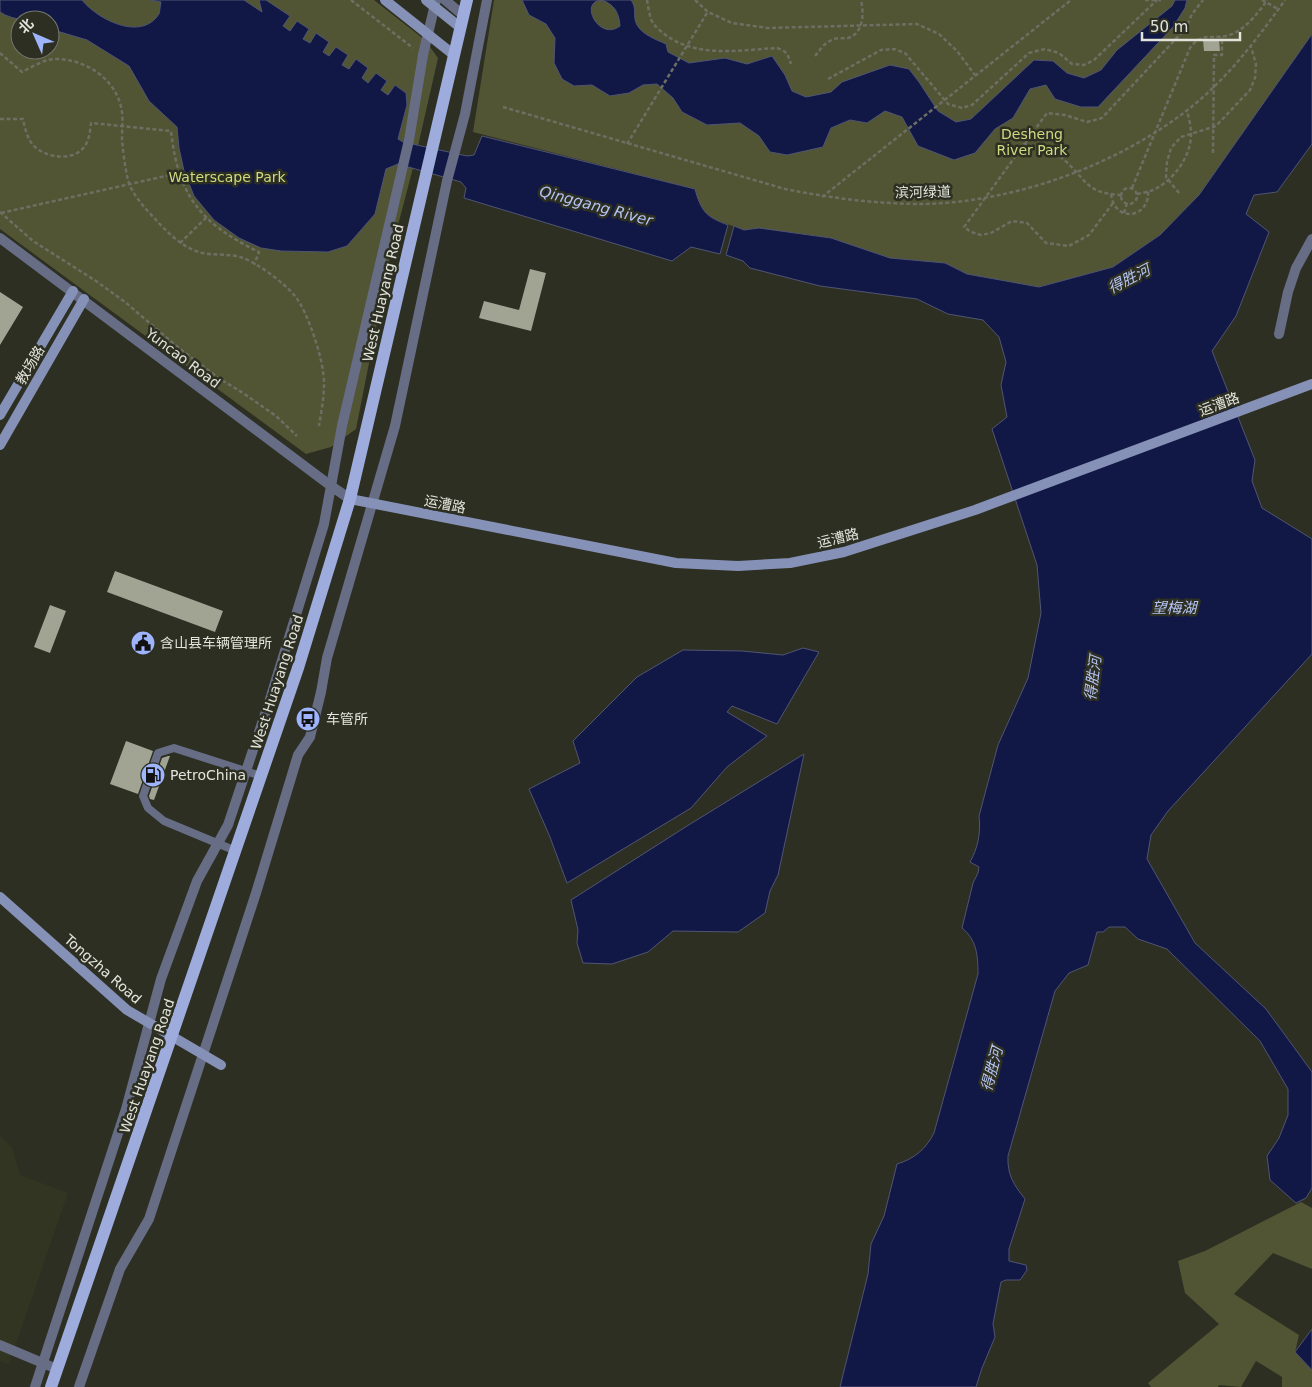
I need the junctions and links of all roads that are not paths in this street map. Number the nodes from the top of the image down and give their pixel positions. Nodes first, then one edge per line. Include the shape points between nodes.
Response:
1 (385, 0) edge
2 (426, 0) edge
3 (445, 0) edge
4 (467, 0) edge
5 (487, 0) edge
6 (435, 3) edge
7 (463, 22) junction
8 (428, 34) junction
9 (454, 55) junction
10 (0, 238) edge
11 (1312, 239) edge
12 (73, 291) junction
13 (84, 299) junction
14 (1279, 334) dead end
15 (1312, 384) edge
16 (0, 414) edge
17 (0, 445) edge
18 (331, 486) junction
19 (350, 499) junction
20 (246, 771) junction
21 (261, 776) junction
22 (218, 843) junction
23 (236, 851) junction
24 (0, 897) edge
25 (150, 1023) junction
26 (173, 1037) junction
27 (203, 1054) junction
28 (221, 1065) dead end
29 (0, 1345) edge
30 (43, 1363) junction
31 (58, 1369) junction
32 (35, 1387) edge
33 (51, 1387) edge
34 (79, 1387) edge

1 - 8 main road
2 - 6 main road
3 - 7 street
4 - 7 main road, West Huayang Road
5 - 27 street via 465,114 447,181 395,426 327,658 310,737 298,755
6 - 7 main road
6 - 8 street
7 - 9 main road, West Huayang Road
8 - 9 main road
8 - 18 street via 410,140 342,426
9 - 19 main road, West Huayang Road
10 - 12 street, Yuncao Road
11 - 14 street via 1296,268
12 - 13 street, Yuncao Road
12 - 16 main road, 教场路
13 - 17 main road, 教场路
13 - 18 street, Yuncao Road
15 - 19 main road, 运漕路 via 974,510 844,552 790,563 738,566 676,563
18 - 19 street, Yuncao Road
18 - 20 street via 324,524
19 - 21 main road, West Huayang Road
20 - 21 lane
20 - 22 street via 228,825
20 - 22 lane via 174,748 158,753 142,796 148,808 164,820
21 - 23 main road, West Huayang Road
22 - 23 lane
22 - 25 street via 197,881 161,979
23 - 26 main road, West Huayang Road
24 - 25 main road, Tongzha Road via 127,1010
25 - 26 main road, Tongzha Road
25 - 30 street via 126,1109
26 - 27 main road, Tongzha Road
26 - 31 main road, West Huayang Road
27 - 28 main road, Tongzha Road
27 - 34 street via 149,1219 120,1269
29 - 30 street
30 - 31 street
30 - 32 street
31 - 33 main road, West Huayang Road

